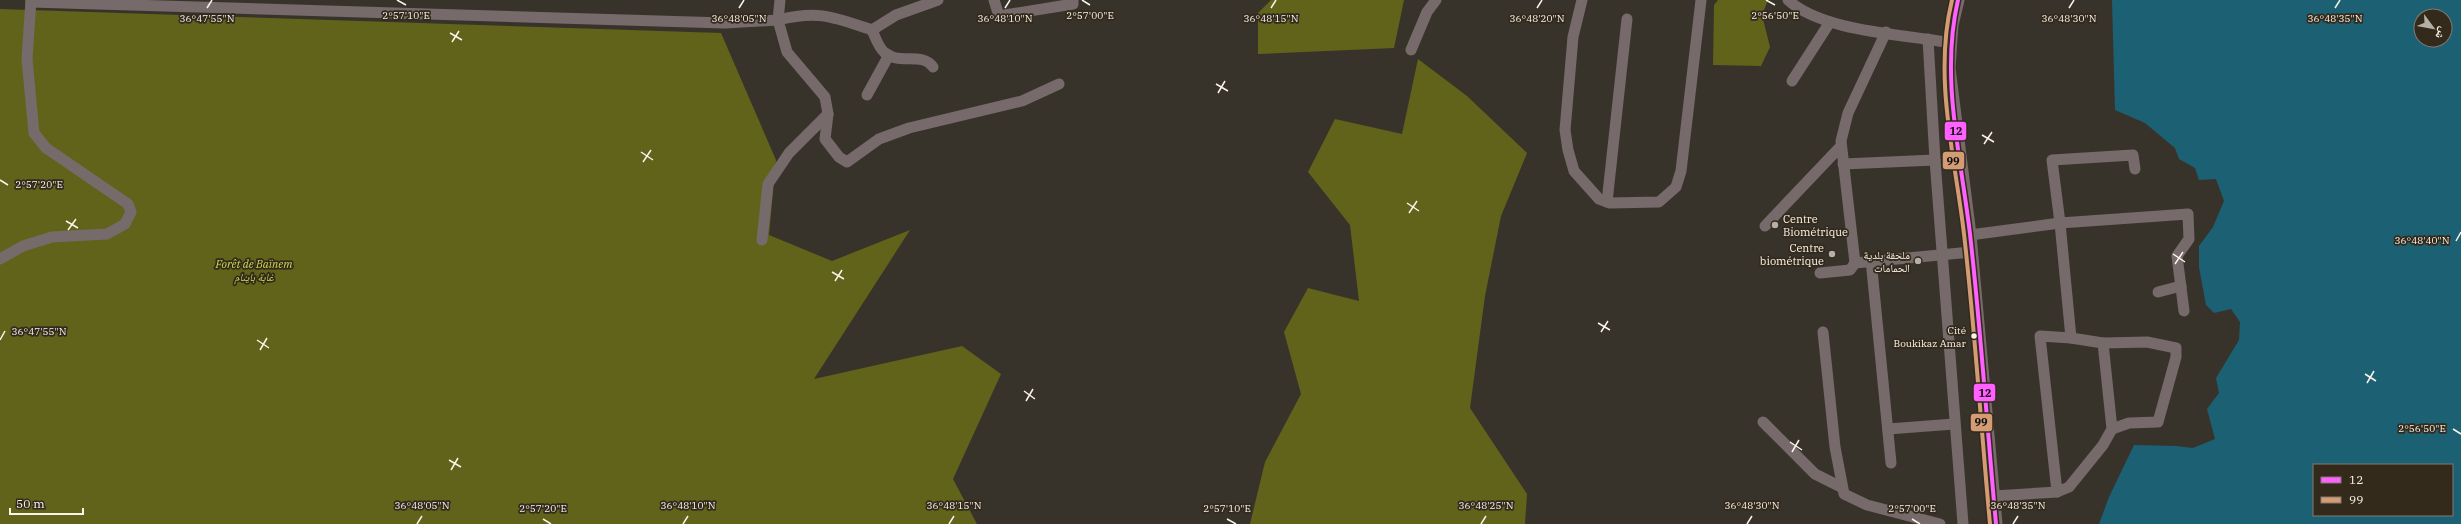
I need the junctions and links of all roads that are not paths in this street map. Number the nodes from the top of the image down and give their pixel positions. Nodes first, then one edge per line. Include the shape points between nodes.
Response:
1 (780, 0) edge
2 (938, 0) edge
3 (994, 0) edge
4 (1073, 0) edge
5 (1436, 0) edge
6 (1582, 0) edge
7 (1701, 0) edge
8 (1788, 0) edge
9 (1958, 0) edge
10 (31, 1) edge
11 (1626, 19) dead end
12 (778, 20) junction
13 (1830, 22) junction
14 (872, 30) junction
15 (1886, 32) junction
16 (1928, 39) junction
17 (1950, 43) junction
18 (1411, 50) dead end
19 (889, 55) junction
20 (933, 67) dead end
21 (1792, 81) dead end
22 (1058, 84) dead end
23 (867, 95) dead end
24 (828, 114) junction
25 (1841, 146) junction
26 (1935, 160) junction
27 (1843, 164) junction
28 (2134, 169) dead end
29 (1607, 202) junction
30 (2060, 223) junction
31 (1765, 226) dead end
32 (1970, 235) junction
33 (762, 240) dead end
34 (1971, 252) junction
35 (1944, 255) junction
36 (0, 259) edge
37 (1871, 260) junction
38 (1855, 263) junction
39 (1820, 273) dead end
40 (2181, 286) junction
41 (2158, 292) dead end
42 (2184, 311) dead end
43 (1823, 332) dead end
44 (2071, 338) junction
45 (2102, 343) junction
46 (1763, 422) dead end
47 (1954, 424) junction
48 (1888, 429) junction
49 (2112, 429) junction
50 (1891, 463) dead end
51 (1841, 487) junction
52 (2057, 492) junction
53 (1994, 496) junction
54 (1940, 524) edge
55 (1963, 524) edge
56 (1996, 524) edge

1 - 12 street
2 - 14 street via 896,16
3 - 4 street via 999,16 1072,4
5 - 18 street via 1427,12
6 - 29 street via 1573,37 1565,130 1574,171 1600,199
7 - 29 street via 1681,171 1676,187 1659,202
8 - 13 street via 1815,18
9 - 17 main road
10 - 12 street via 725,23
10 - 36 street via 27,59 34,133 46,148 128,204 131,212 125,224 107,234 52,237 23,246
11 - 29 street
12 - 14 street via 803,14 825,15
12 - 24 street via 787,52 825,97
13 - 15 street
13 - 21 street
14 - 19 street via 883,52
15 - 16 street
15 - 25 street via 1848,112
16 - 17 street
16 - 26 street
17 - 32 main road via 1949,68
19 - 20 street via 894,59 921,59
19 - 23 street
22 - 24 street via 1022,101 879,139 847,162 839,157 825,139
24 - 33 street via 789,153 768,184
25 - 27 street
25 - 31 street
26 - 27 street
26 - 35 street
27 - 38 street
28 - 30 street via 2133,155 2052,160
30 - 32 street
30 - 40 street via 2188,214 2189,239 2177,256
30 - 44 street
32 - 34 main road
34 - 35 street
34 - 53 main road
35 - 37 street
35 - 47 street
37 - 38 street
37 - 48 street
38 - 39 street via 1850,270
40 - 41 street
40 - 42 street
43 - 51 street
44 - 45 street
44 - 52 street via 2040,336
45 - 49 street
45 - 49 street via 2147,342 2176,348 2176,357 2158,422 2129,423
46 - 51 street via 1815,474
47 - 48 street
47 - 55 street
48 - 50 street
49 - 52 street via 2103,445 2069,488
51 - 54 street via 1844,494 1860,503
52 - 53 street
53 - 56 main road

